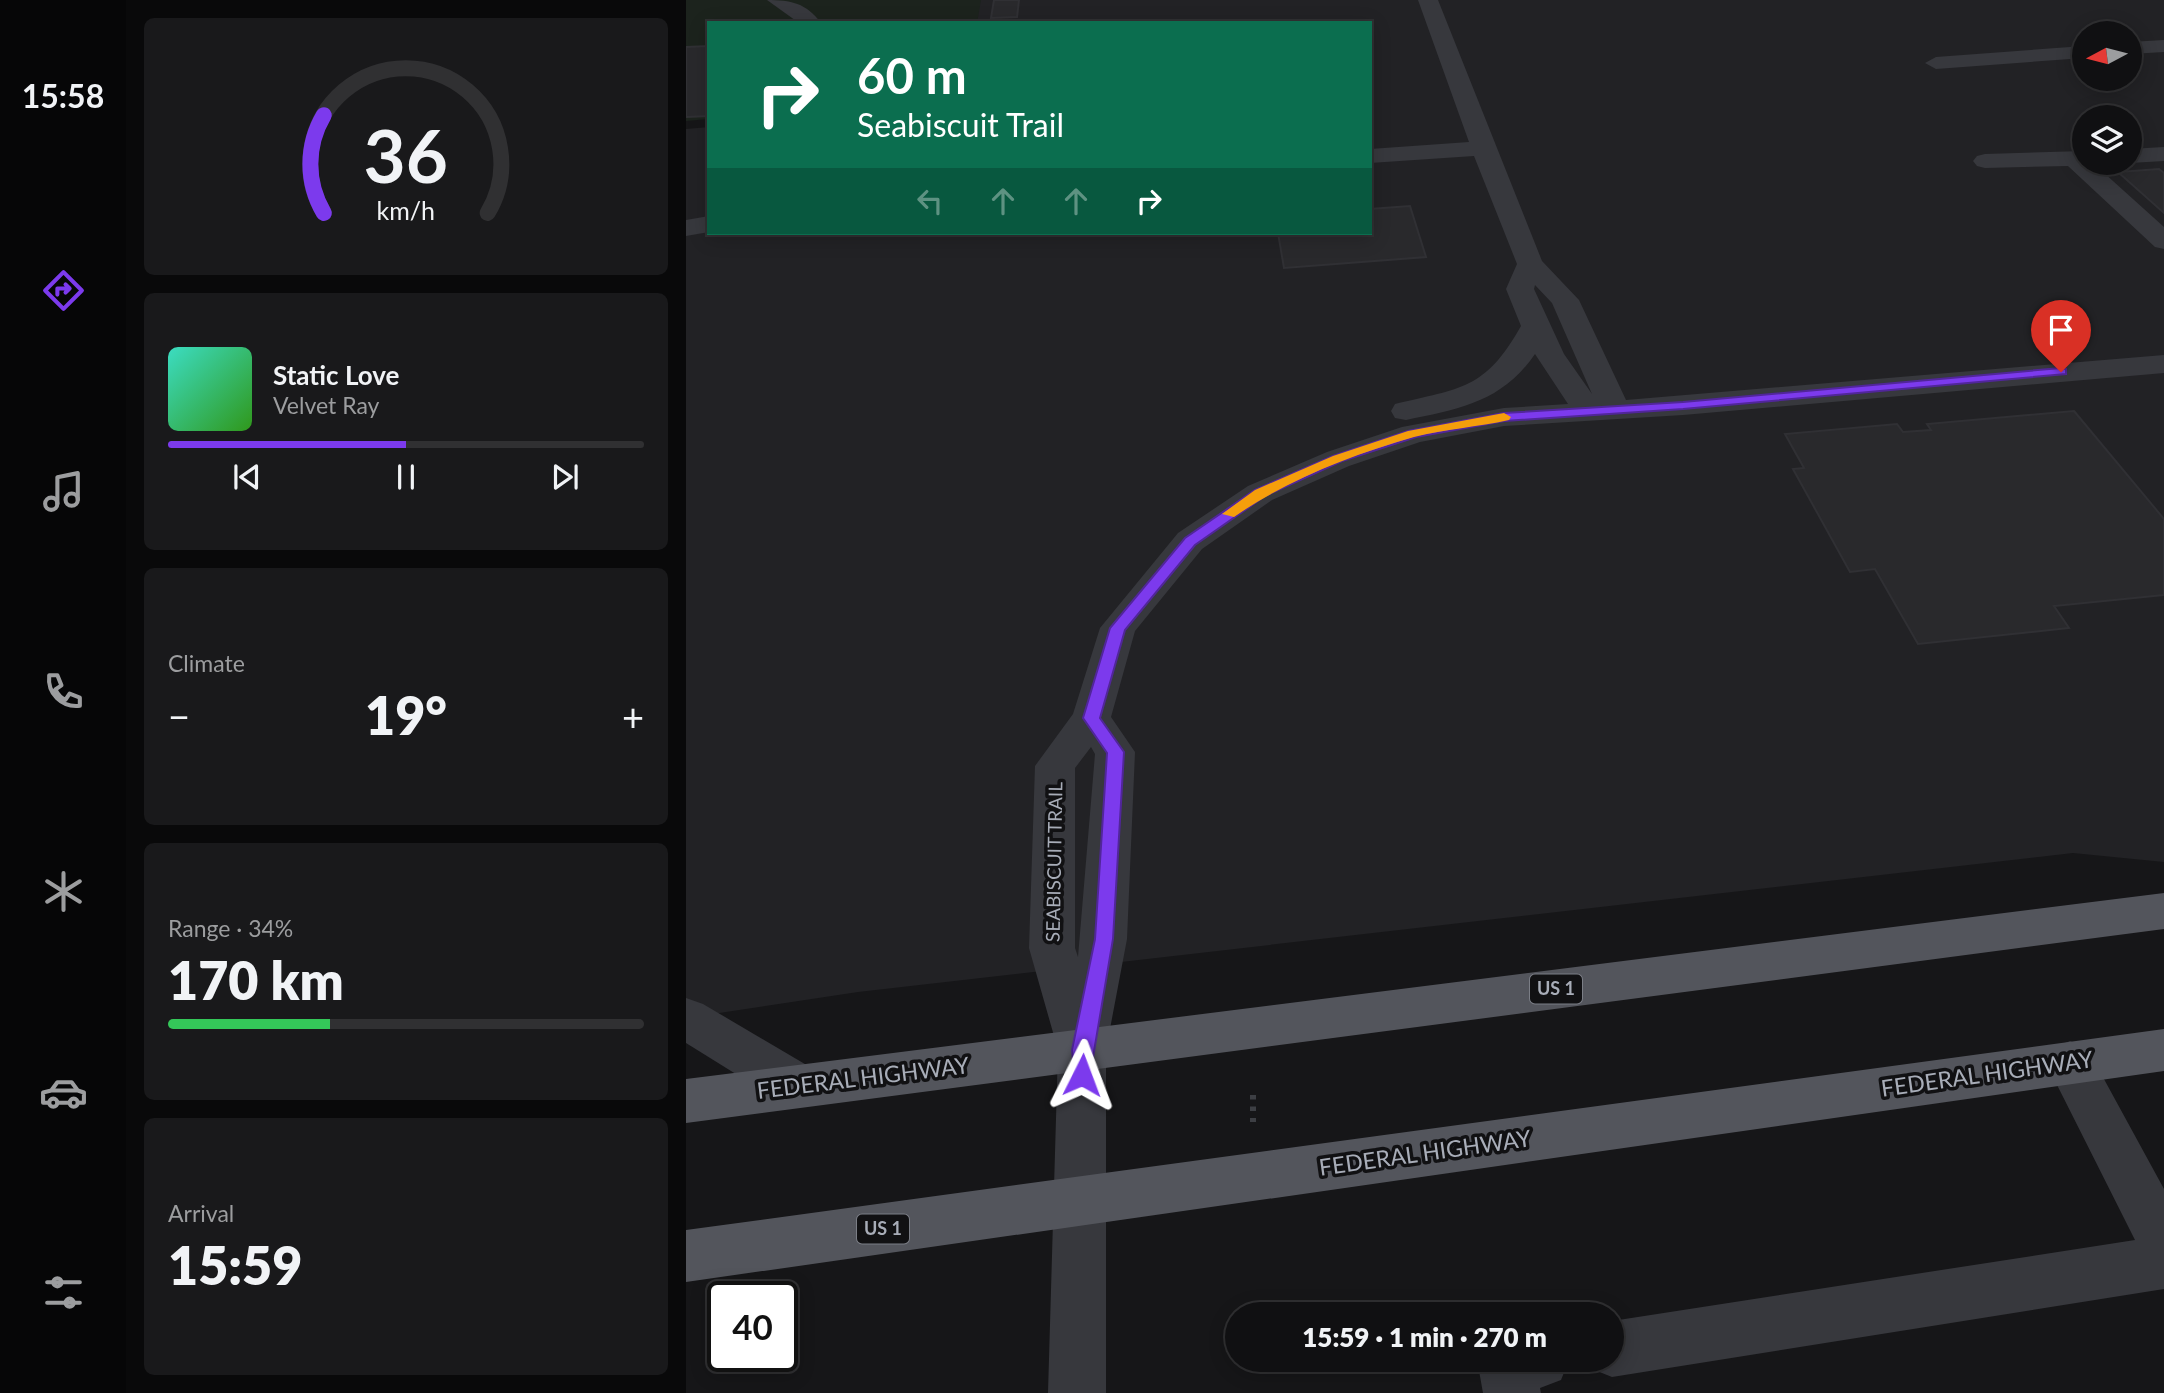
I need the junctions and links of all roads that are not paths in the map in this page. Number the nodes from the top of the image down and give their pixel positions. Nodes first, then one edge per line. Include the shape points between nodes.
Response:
1 (777, 0) edge
2 (1428, 0) edge
3 (809, 21) edge
4 (2163, 45) edge
5 (2142, 47) edge
6 (2072, 53) edge
7 (1936, 63) dead end
8 (1483, 148) junction
9 (2164, 154) edge
10 (2142, 155) edge
11 (1372, 156) edge
12 (2072, 158) edge
13 (1985, 161) dead end
14 (2097, 175) edge
15 (707, 224) edge
16 (686, 228) edge
17 (2164, 241) edge
18 (1530, 264) junction
19 (1534, 328) junction
20 (2164, 364) edge
21 (1603, 411) junction
22 (1370, 448) junction
23 (1091, 718) junction
24 (2164, 911) edge
25 (686, 1018) edge
26 (1082, 1050) junction
27 (2164, 1050) edge
28 (2070, 1063) junction
29 (798, 1086) junction
30 (686, 1101) edge
31 (1081, 1201) junction
32 (2164, 1242) edge
33 (686, 1256) edge
34 (2164, 1262) edge
35 (1624, 1347) edge
36 (1508, 1372) edge
37 (1077, 1393) edge
38 (1512, 1393) edge

1 - 3 street
2 - 8 street
4 - 5 street
6 - 7 street
8 - 11 street
8 - 18 street
9 - 10 street
12 - 13 street
14 - 17 street
15 - 16 street
18 - 19 street via 1520,289
18 - 21 street via 1565,300
19 - 21 street via 1563,380
19 - 22 street via 1517,363 1505,376 1469,394 1391,414
20 - 21 street, SEABISCUIT TRAIL
21 - 22 street, SEABISCUIT TRAIL via 1504,417 1413,433
22 - 23 street, SEABISCUIT TRAIL via 1260,493 1190,541 1118,628
23 - 26 street via 1115,752 1104,939
23 - 26 street, SEABISCUIT TRAIL via 1055,766 1052,948
24 - 26 main road, FEDERAL HIGHWAY / US 1
25 - 29 street
26 - 29 main road, FEDERAL HIGHWAY / US 1
26 - 31 street
27 - 28 main road, FEDERAL HIGHWAY / US 1
28 - 31 main road, FEDERAL HIGHWAY / US 1
28 - 32 street
29 - 30 main road, FEDERAL HIGHWAY / US 1
31 - 33 main road, FEDERAL HIGHWAY / US 1
31 - 37 street
34 - 35 street
36 - 38 street

